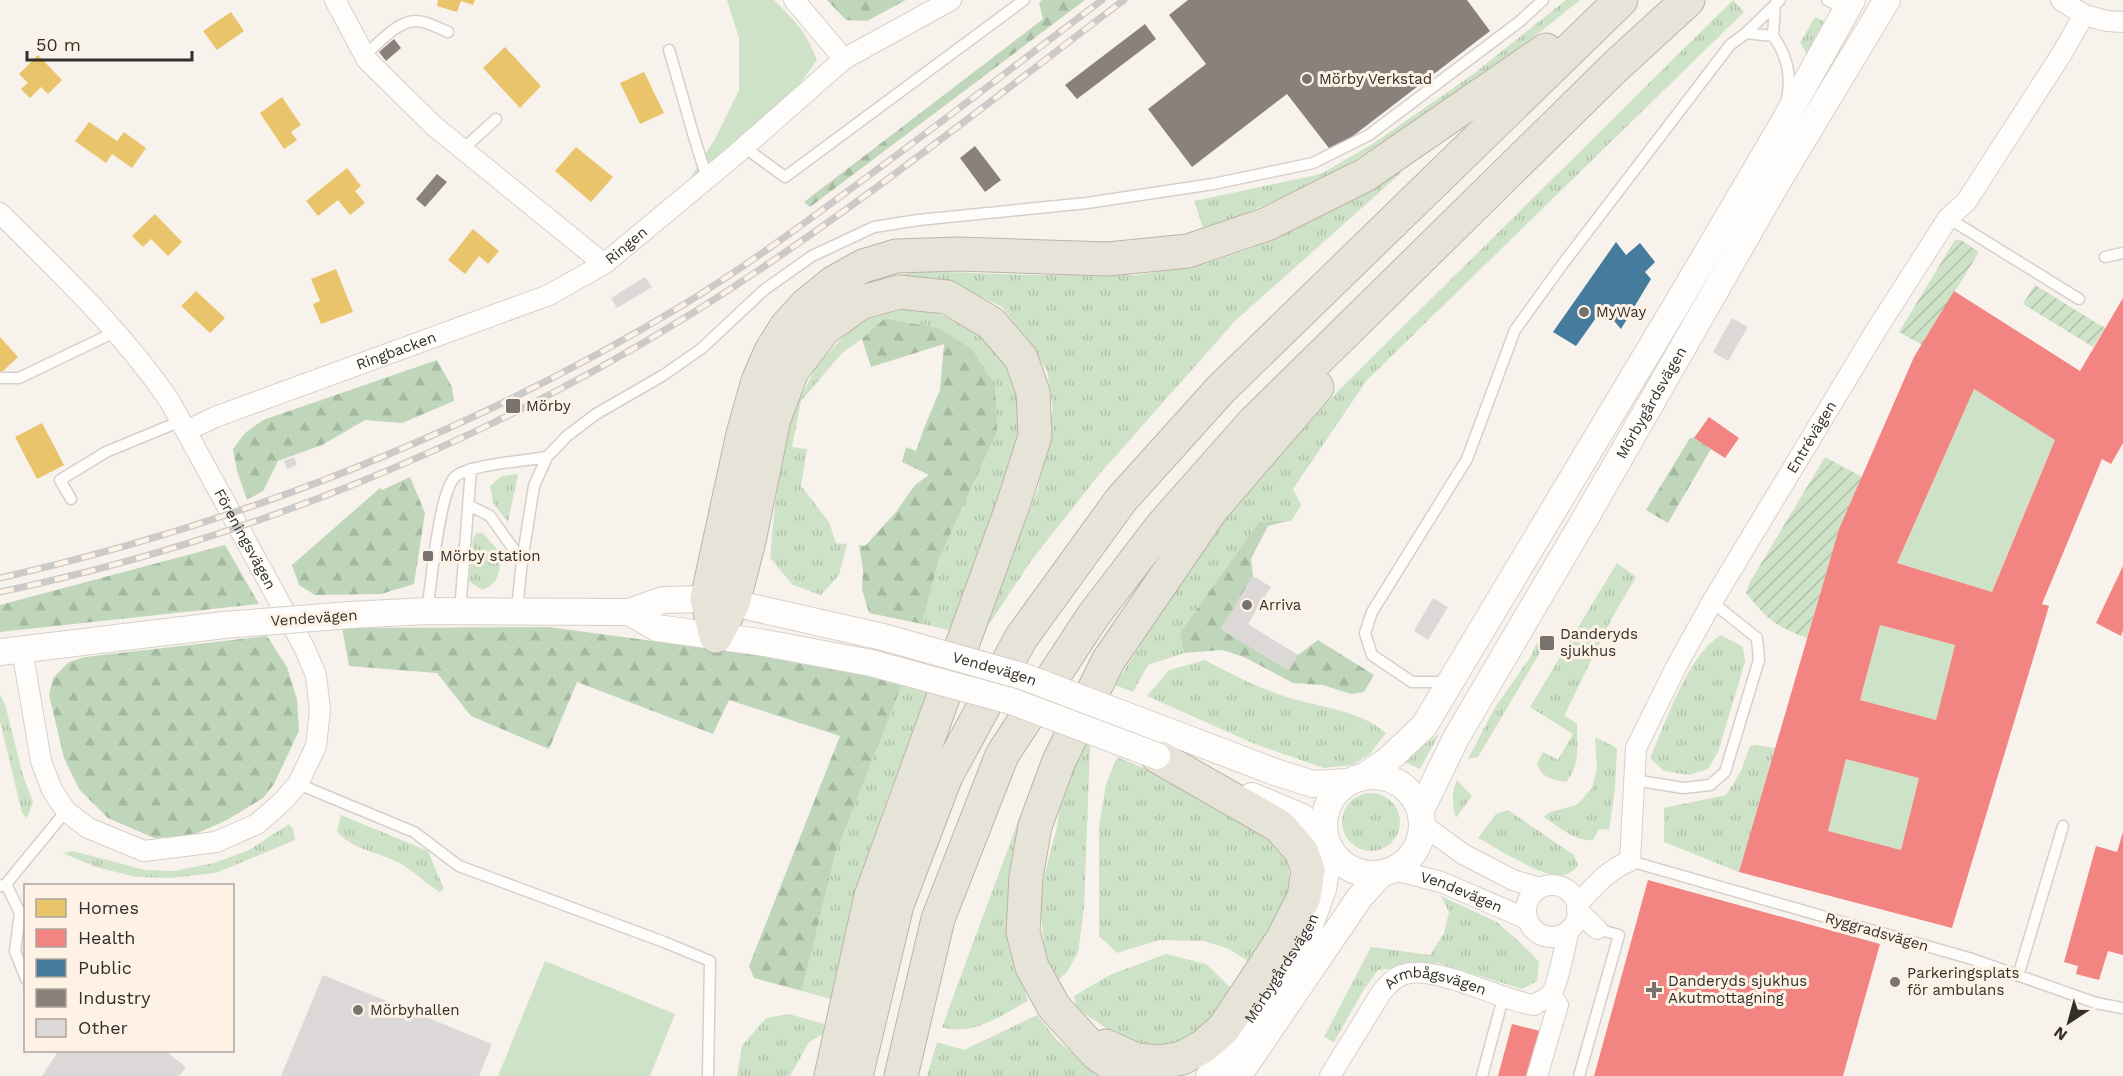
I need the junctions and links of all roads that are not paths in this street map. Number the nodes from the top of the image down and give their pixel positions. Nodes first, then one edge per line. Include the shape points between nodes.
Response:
1 (335, 0) edge
2 (794, 0) edge
3 (951, 0) edge
4 (1024, 0) edge
5 (1543, 0) edge
6 (1620, 0) edge
7 (1688, 0) edge
8 (1887, 0) edge
9 (1777, 2) edge
10 (1842, 3) edge
11 (2072, 5) edge
12 (2123, 21) edge
13 (448, 32) dead end
14 (1746, 33) junction
15 (1773, 36) junction
16 (669, 50) dead end
17 (844, 59) junction
18 (373, 60) junction
19 (496, 119) dead end
20 (1780, 127) junction
21 (744, 147) junction
22 (462, 150) junction
23 (707, 177) junction
24 (0, 213) edge
25 (1948, 218) junction
26 (2123, 253) edge
27 (2105, 257) dead end
28 (604, 264) junction
29 (2079, 299) dead end
30 (1362, 315) junction
31 (115, 332) junction
32 (0, 378) edge
33 (183, 426) junction
34 (547, 458) junction
35 (471, 470) junction
36 (71, 499) dead end
37 (470, 506) junction
38 (522, 561) junction
39 (720, 601) junction
40 (1712, 602) junction
41 (427, 611) junction
42 (517, 611) junction
43 (460, 612) junction
44 (629, 612) junction
45 (716, 636) junction
46 (11, 650) edge
47 (1451, 682) junction
48 (1160, 743) junction
49 (1357, 778) junction
50 (1634, 780) junction
51 (298, 784) junction
52 (66, 811) junction
53 (1422, 817) junction
54 (2063, 826) dead end
55 (1326, 841) junction
56 (1630, 861) junction
57 (1388, 872) junction
58 (1602, 878) junction
59 (3, 885) edge
60 (1540, 888) junction
61 (1564, 889) junction
62 (23, 915) edge
63 (1527, 918) junction
64 (1574, 918) junction
65 (1597, 929) joint
66 (1541, 934) junction
67 (1560, 961) junction
68 (24, 974) edge
69 (2018, 976) junction
70 (1551, 995) junction
71 (1503, 998) junction
72 (2123, 1008) edge
73 (1077, 1032) junction
74 (708, 1076) edge
75 (831, 1076) edge
76 (856, 1076) edge
77 (901, 1076) edge
78 (1129, 1076) edge
79 (1209, 1076) edge
80 (1239, 1076) edge
81 (1330, 1076) edge
82 (1482, 1076) edge
83 (1537, 1076) edge
84 (1579, 1076) edge

1 - 18 street, Ringen
2 - 17 street
3 - 17 street, Ringen
4 - 21 lane via 785,177
5 - 34 lane via 1369,135 1313,163 1213,184 1098,201 874,226 844,239 764,290 701,349 596,414 567,436
6 - 39 highway via 1365,175 1267,224 1188,250 1108,259 896,256 863,266 833,283 786,327 758,381 743,434
6 - 76 highway via 1221,389 1121,500 1021,638 946,776 897,904
7 - 30 highway via 1607,74
8 - 53 street, Mörbygårdsvägen via 1456,738
9 - 14 lane
9 - 15 lane
10 - 20 street, Mörbygårdsvägen
11 - 12 street via 2107,21
11 - 25 street, Entrévägen via 2061,55 1966,202
13 - 18 lane via 414,21 399,26
14 - 15 lane
14 - 47 lane via 1730,45 1515,330 1467,459 1372,612 1365,633 1372,656 1412,682
15 - 20 lane via 1783,50 1791,82
16 - 23 lane
17 - 21 street, Ringen
18 - 22 street, Ringen via 434,126
19 - 22 lane
20 - 47 street, Mörbygårdsvägen
21 - 23 street, Ringen
22 - 28 street, Ringen
23 - 28 street, Ringen
24 - 31 street, Föreningsvägen
25 - 29 lane
25 - 40 street, Entrévägen
26 - 27 lane
28 - 33 street, Ringbacken via 549,295
30 - 73 highway via 1335,367 1212,508 1108,661 1059,761 1035,826 1026,877 1023,932 1032,967 1054,1007
30 - 77 highway via 1253,423 1161,528 1093,616 1002,755 938,919
31 - 32 lane via 19,378
31 - 33 street, Föreningsvägen via 145,366
33 - 36 lane via 106,452 60,480
33 - 51 street, Föreningsvägen via 316,675 321,710 316,746
34 - 35 lane
34 - 38 lane via 534,486
35 - 37 lane
35 - 41 lane via 456,476 448,485
37 - 38 lane via 490,516
37 - 43 lane
38 - 42 lane
39 - 44 street, Vendevägen via 663,600
39 - 45 highway
39 - 48 street, Vendevägen, bridge via 883,637 1022,676
39 - 75 highway via 749,541 774,419 792,372 824,329 860,303 899,292 947,297 991,322 1021,358 1033,392 1035,435 871,896
40 - 50 street, Entrévägen via 1636,748
40 - 50 lane via 1757,638 1759,660 1725,772 1710,785 1683,788
41 - 43 street, Vendevägen
41 - 46 street, Vendevägen, bridge via 224,625
42 - 43 street, Vendevägen
42 - 44 street, Vendevägen
44 - 45 street, Vendevägen via 657,628
45 - 48 street, Vendevägen, bridge via 871,663
46 - 52 street, Föreningsvägen via 41,761 52,790
47 - 49 street, Mörbygårdsvägen via 1424,726 1388,760
48 - 49 street, Vendevägen via 1312,784
48 - 55 street, Vendevägen via 1302,817
48 - 73 highway via 1279,826 1301,850 1308,870 1304,897 1282,940 1224,1028 1204,1046 1182,1058 1160,1062 1136,1060
49 - 53 street via 1390,778 1412,794
49 - 55 street via 1331,797 1324,816
50 - 56 street, Entrévägen
51 - 52 street, Föreningsvägen via 256,824 216,842 171,849 144,850 88,828
51 - 74 lane via 414,832 459,866 711,961
52 - 59 lane
53 - 57 street via 1420,842 1410,858
53 - 60 street, Vendevägen via 1473,859 1513,880
54 - 69 lane
55 - 57 street via 1340,862 1357,872
55 - 79 street, Mörbygårdsvägen via 1323,889 1310,925
56 - 58 street
56 - 69 lane, Ryggradsvägen via 1972,959
57 - 63 street, Vendevägen via 1441,882
57 - 80 street, Mörbygårdsvägen via 1360,897
58 - 61 street
58 - 64 street
59 - 62 lane
60 - 61 street via 1553,885
60 - 63 street via 1527,903
61 - 64 street via 1574,897
62 - 68 lane via 15,951
63 - 66 street
64 - 65 street
64 - 66 street via 1555,937
64 - 67 street
65 - 84 lane via 1619,935
66 - 67 street
67 - 70 street
69 - 72 lane, Ryggradsvägen via 2096,1003
70 - 71 street, Armbågsvägen via 1534,1005
70 - 83 street via 1558,1005
71 - 81 street, Armbågsvägen via 1445,976 1417,972 1402,975 1381,993
71 - 82 lane
73 - 78 highway via 1098,1054

